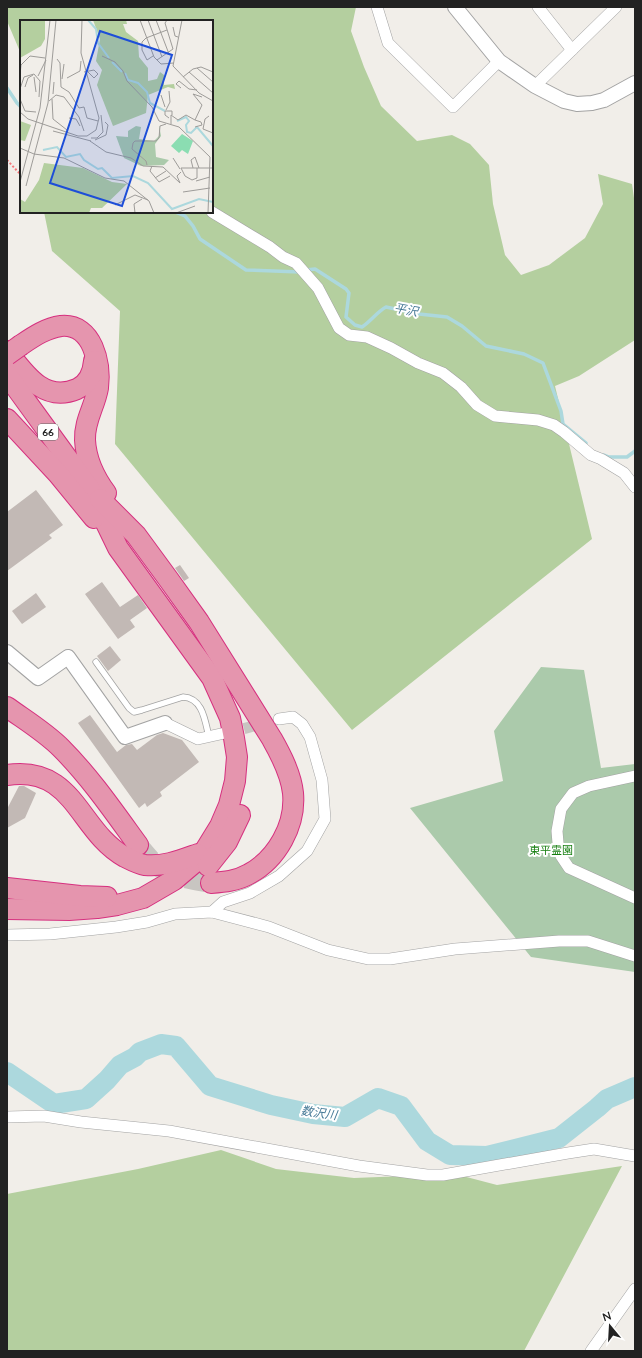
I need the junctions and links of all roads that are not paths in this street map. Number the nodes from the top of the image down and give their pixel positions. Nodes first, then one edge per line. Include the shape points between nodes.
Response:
1 (377, 7) edge
2 (455, 7) edge
3 (538, 7) edge
4 (616, 7) edge
5 (572, 50) junction
6 (499, 61) junction
7 (635, 83) edge
8 (535, 86) junction
9 (213, 213) edge
10 (12, 350) edge
11 (94, 350) junction
12 (7, 375) edge
13 (7, 419) edge
14 (635, 487) edge
15 (88, 488) junction
16 (136, 535) junction
17 (118, 548) junction
18 (212, 645) junction
19 (7, 652) edge
20 (96, 662) dead end
21 (7, 707) edge
22 (279, 719) tunnel mouth
23 (166, 723) joint
24 (225, 733) tunnel mouth
25 (209, 737) junction
26 (7, 775) edge
27 (635, 776) edge
28 (138, 845) tunnel mouth
29 (204, 852) junction
30 (210, 883) tunnel mouth
31 (7, 888) edge
32 (157, 889) junction
33 (635, 898) edge
34 (7, 908) edge
35 (212, 912) junction
36 (7, 919) edge
37 (7, 935) edge
38 (635, 956) edge
39 (7, 1117) edge
40 (635, 1156) edge
41 (635, 1289) edge
42 (591, 1351) edge

1 - 6 street via 388,43 452,107
2 - 6 street
3 - 5 street
4 - 5 street
5 - 8 street
6 - 8 street
7 - 8 street via 604,100 577,104 564,101
9 - 14 street via 296,263 318,288 339,328 349,334 367,337 443,373 477,405 495,416 538,420 554,425 591,454 624,473
10 - 11 highway via 44,331 63,326 79,330
10 - 11 highway via 35,383 51,392 61,393 81,387 87,381 94,366
11 - 16 highway via 98,379 86,426 86,453 103,488
12 - 15 highway, 66
13 - 17 highway via 58,474
15 - 16 highway
15 - 17 highway
16 - 18 highway
17 - 29 highway via 212,678 230,718 237,757 235,781 220,826
18 - 30 highway via 275,744 293,792 292,816 277,849 270,858 248,874 226,882
18 - 36 highway via 242,715 250,760 241,813 227,842 196,877 153,905 99,918
19 - 23 street via 38,678 68,657 125,737
20 - 25 lane via 134,712 183,697 195,700
21 - 28 highway via 60,747 85,775
22 - 35 street via 293,717 302,724 310,737 322,780 325,819 307,851 279,876 250,893 223,902
23 - 25 street via 198,739
24 - 25 street
26 - 29 highway via 36,774 50,780 67,794 105,842 131,860 145,865 166,864
27 - 33 street via 589,786 572,793 561,809 557,830 561,856 569,868
29 - 32 highway via 174,880
31 - 32 highway via 97,896 128,896
32 - 34 highway via 143,898 97,908
35 - 37 street via 175,914 116,927 50,934
35 - 38 street via 269,927 328,950 368,959 390,959 455,949 559,941 588,941
39 - 40 street via 44,1116 169,1131 359,1166 427,1175 443,1175 594,1149
41 - 42 street

